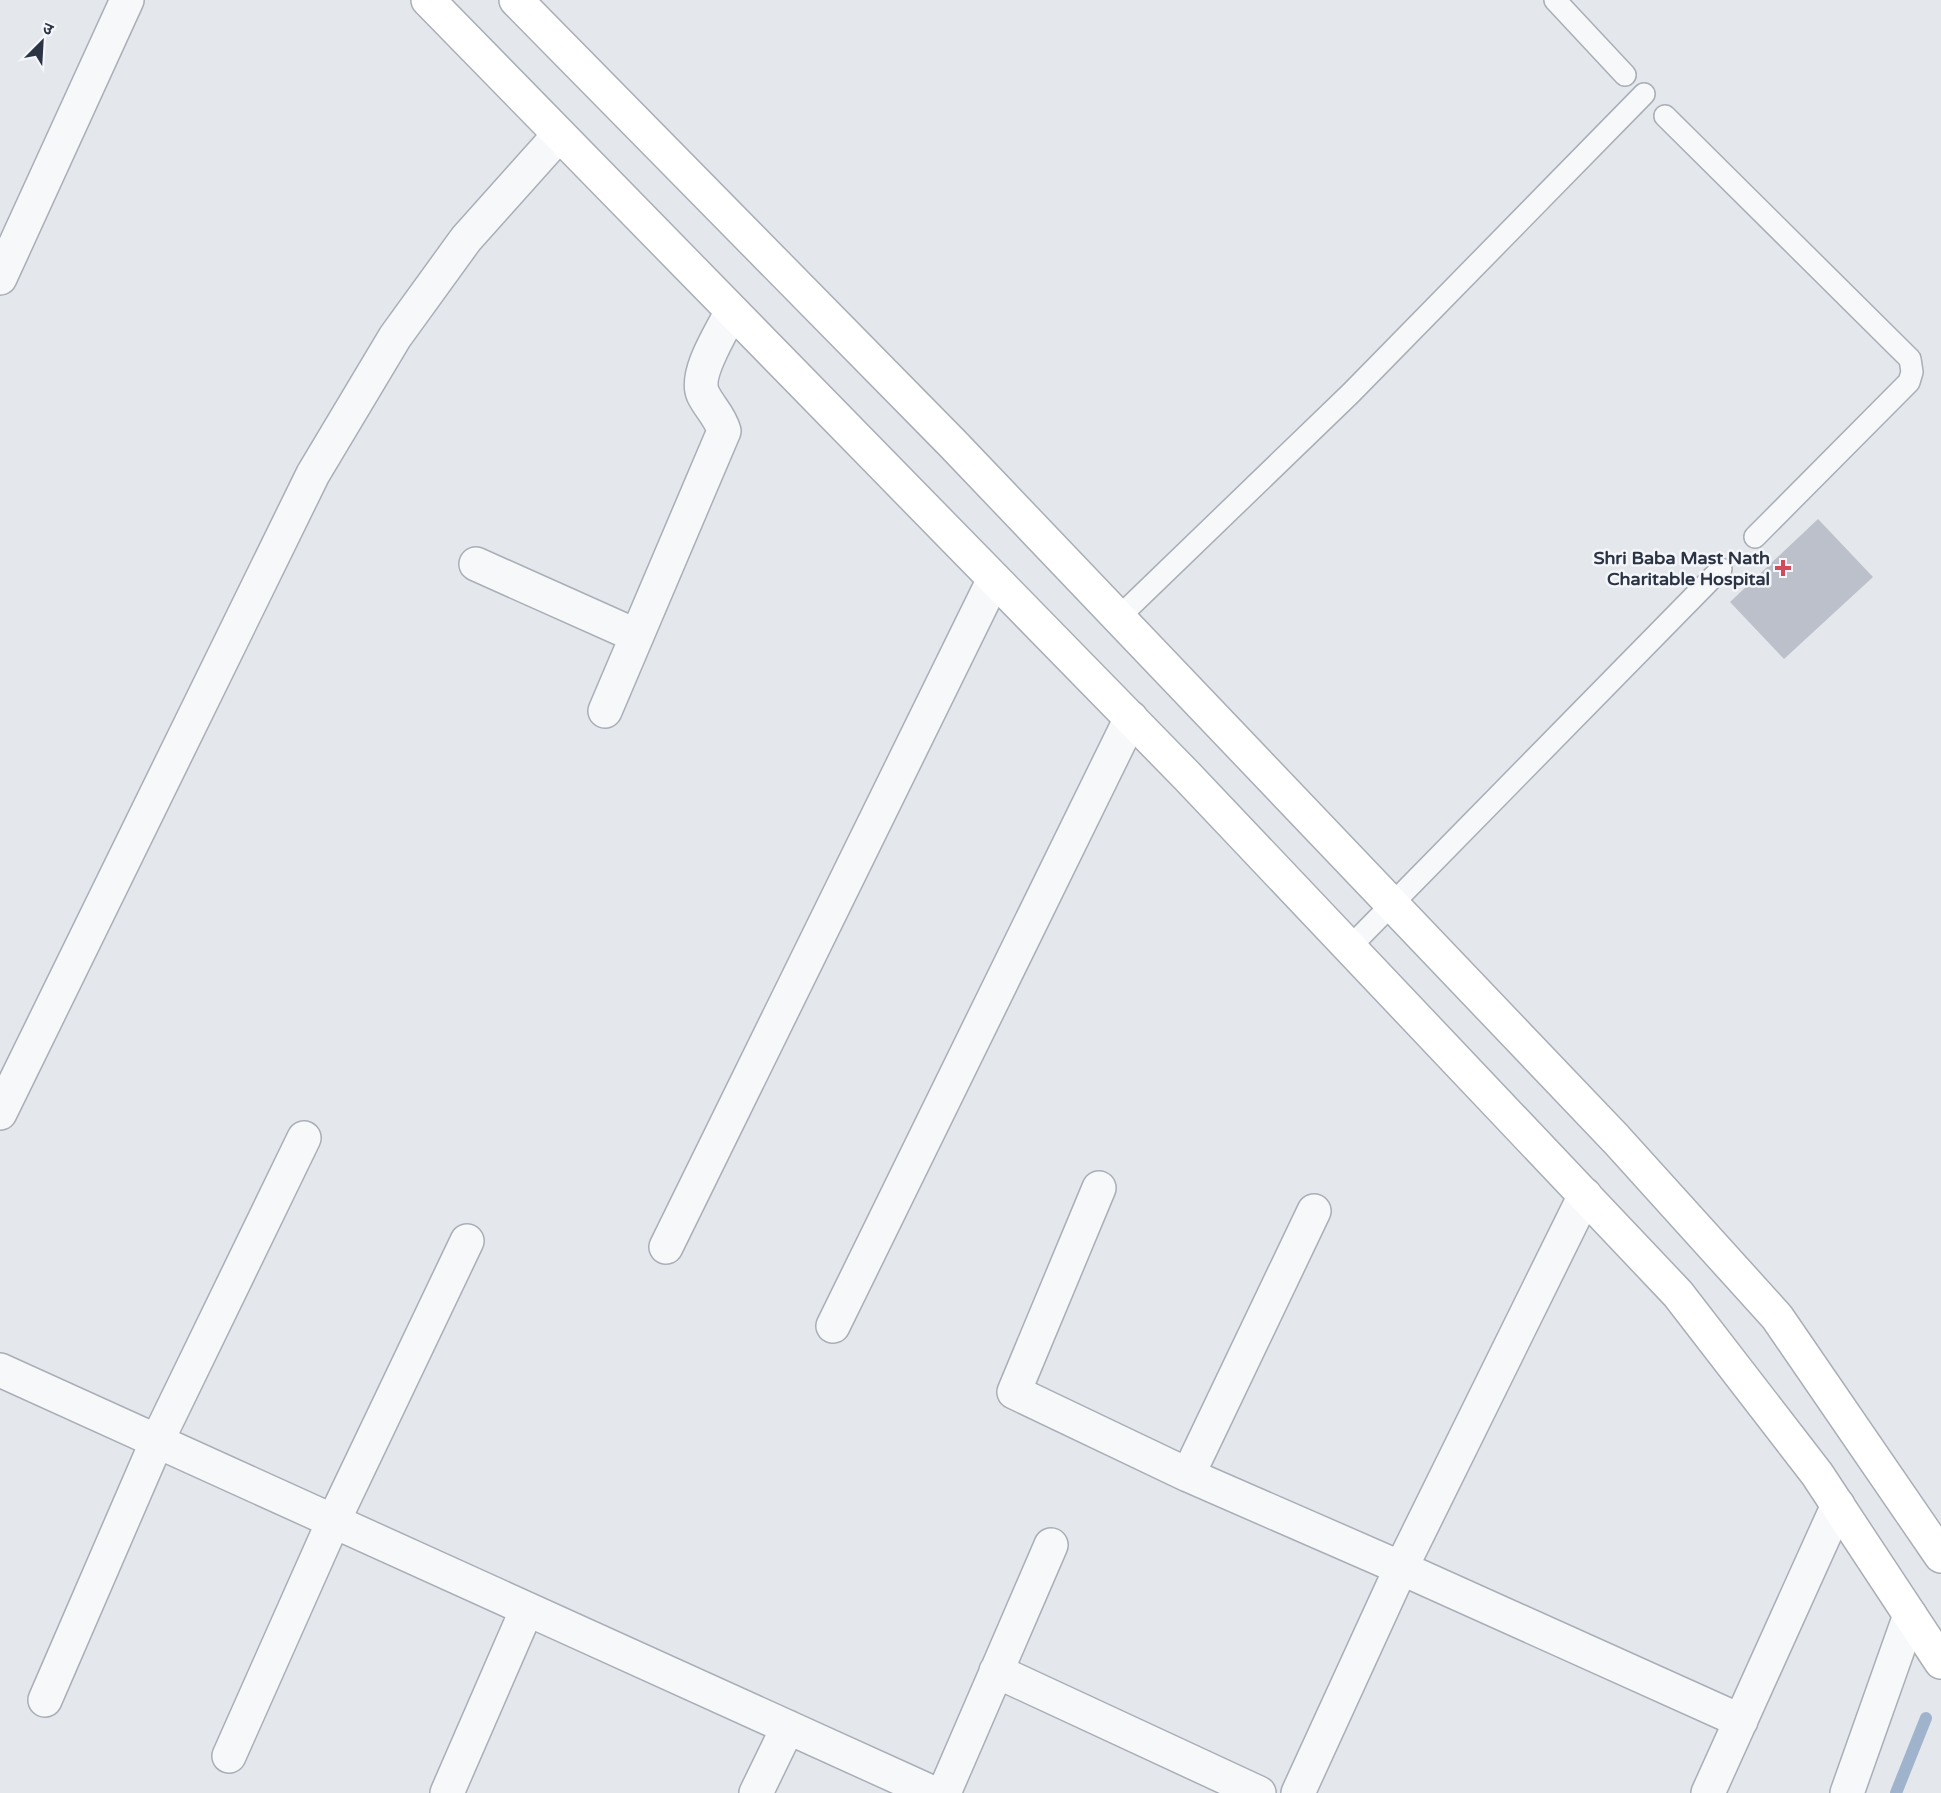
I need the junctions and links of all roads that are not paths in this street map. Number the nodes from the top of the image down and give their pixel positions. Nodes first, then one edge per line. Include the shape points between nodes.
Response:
1 (127, 0) edge
2 (428, 0) edge
3 (516, 0) edge
4 (1555, 0) edge
5 (1625, 75) dead end
6 (1644, 94) dead end
7 (1665, 116) dead end
8 (559, 135) junction
9 (0, 278) edge
10 (732, 311) junction
11 (1755, 537) dead end
12 (476, 564) dead end
13 (1721, 569) dead end
14 (994, 579) junction
15 (1118, 618) junction
16 (637, 636) junction
17 (606, 711) dead end
18 (1131, 718) junction
19 (1391, 904) junction
20 (1350, 948) junction
21 (0, 1113) edge
22 (304, 1138) dead end
23 (1099, 1188) dead end
24 (1585, 1195) junction
25 (1314, 1211) dead end
26 (467, 1241) dead end
27 (666, 1247) dead end
28 (833, 1326) dead end
29 (0, 1370) edge
30 (156, 1441) junction
31 (1188, 1475) junction
32 (1838, 1505) junction
33 (333, 1522) junction
34 (1051, 1545) dead end
35 (1941, 1556) edge
36 (1401, 1568) junction
37 (527, 1609) junction
38 (1910, 1615) junction
39 (1941, 1662) edge
40 (996, 1671) junction
41 (45, 1700) dead end
42 (1741, 1721) junction
43 (788, 1728) junction
44 (229, 1756) dead end
45 (447, 1793) edge
46 (756, 1793) edge
47 (933, 1793) edge
48 (944, 1793) edge
49 (1259, 1793) edge
50 (1298, 1793) edge
51 (1708, 1793) edge
52 (1847, 1793) edge

1 - 9 street
2 - 8 main road
3 - 15 main road via 952,443
4 - 5 lane
6 - 15 lane via 1351,393
7 - 11 lane via 1910,359 1909,382
8 - 10 main road
8 - 21 street via 466,239 395,337 313,474
10 - 14 main road
10 - 16 street via 699,378 702,393 721,421 723,431
12 - 16 street
13 - 19 lane
14 - 18 main road
14 - 27 street
15 - 19 main road
16 - 17 street
18 - 20 main road
18 - 28 street
19 - 20 lane
19 - 35 main road via 1616,1139 1777,1317
20 - 24 main road
22 - 30 street
23 - 31 street via 1014,1392
24 - 32 main road via 1678,1294
24 - 36 street
25 - 31 street
26 - 33 street
29 - 30 street
30 - 33 street
30 - 41 street
31 - 36 street
32 - 38 main road
32 - 42 street
33 - 37 street
33 - 44 street
34 - 40 street
36 - 42 street
36 - 50 street
37 - 43 street
37 - 45 street
38 - 39 main road
38 - 52 street
40 - 48 street
40 - 49 street
42 - 51 street
43 - 46 street
43 - 47 street

